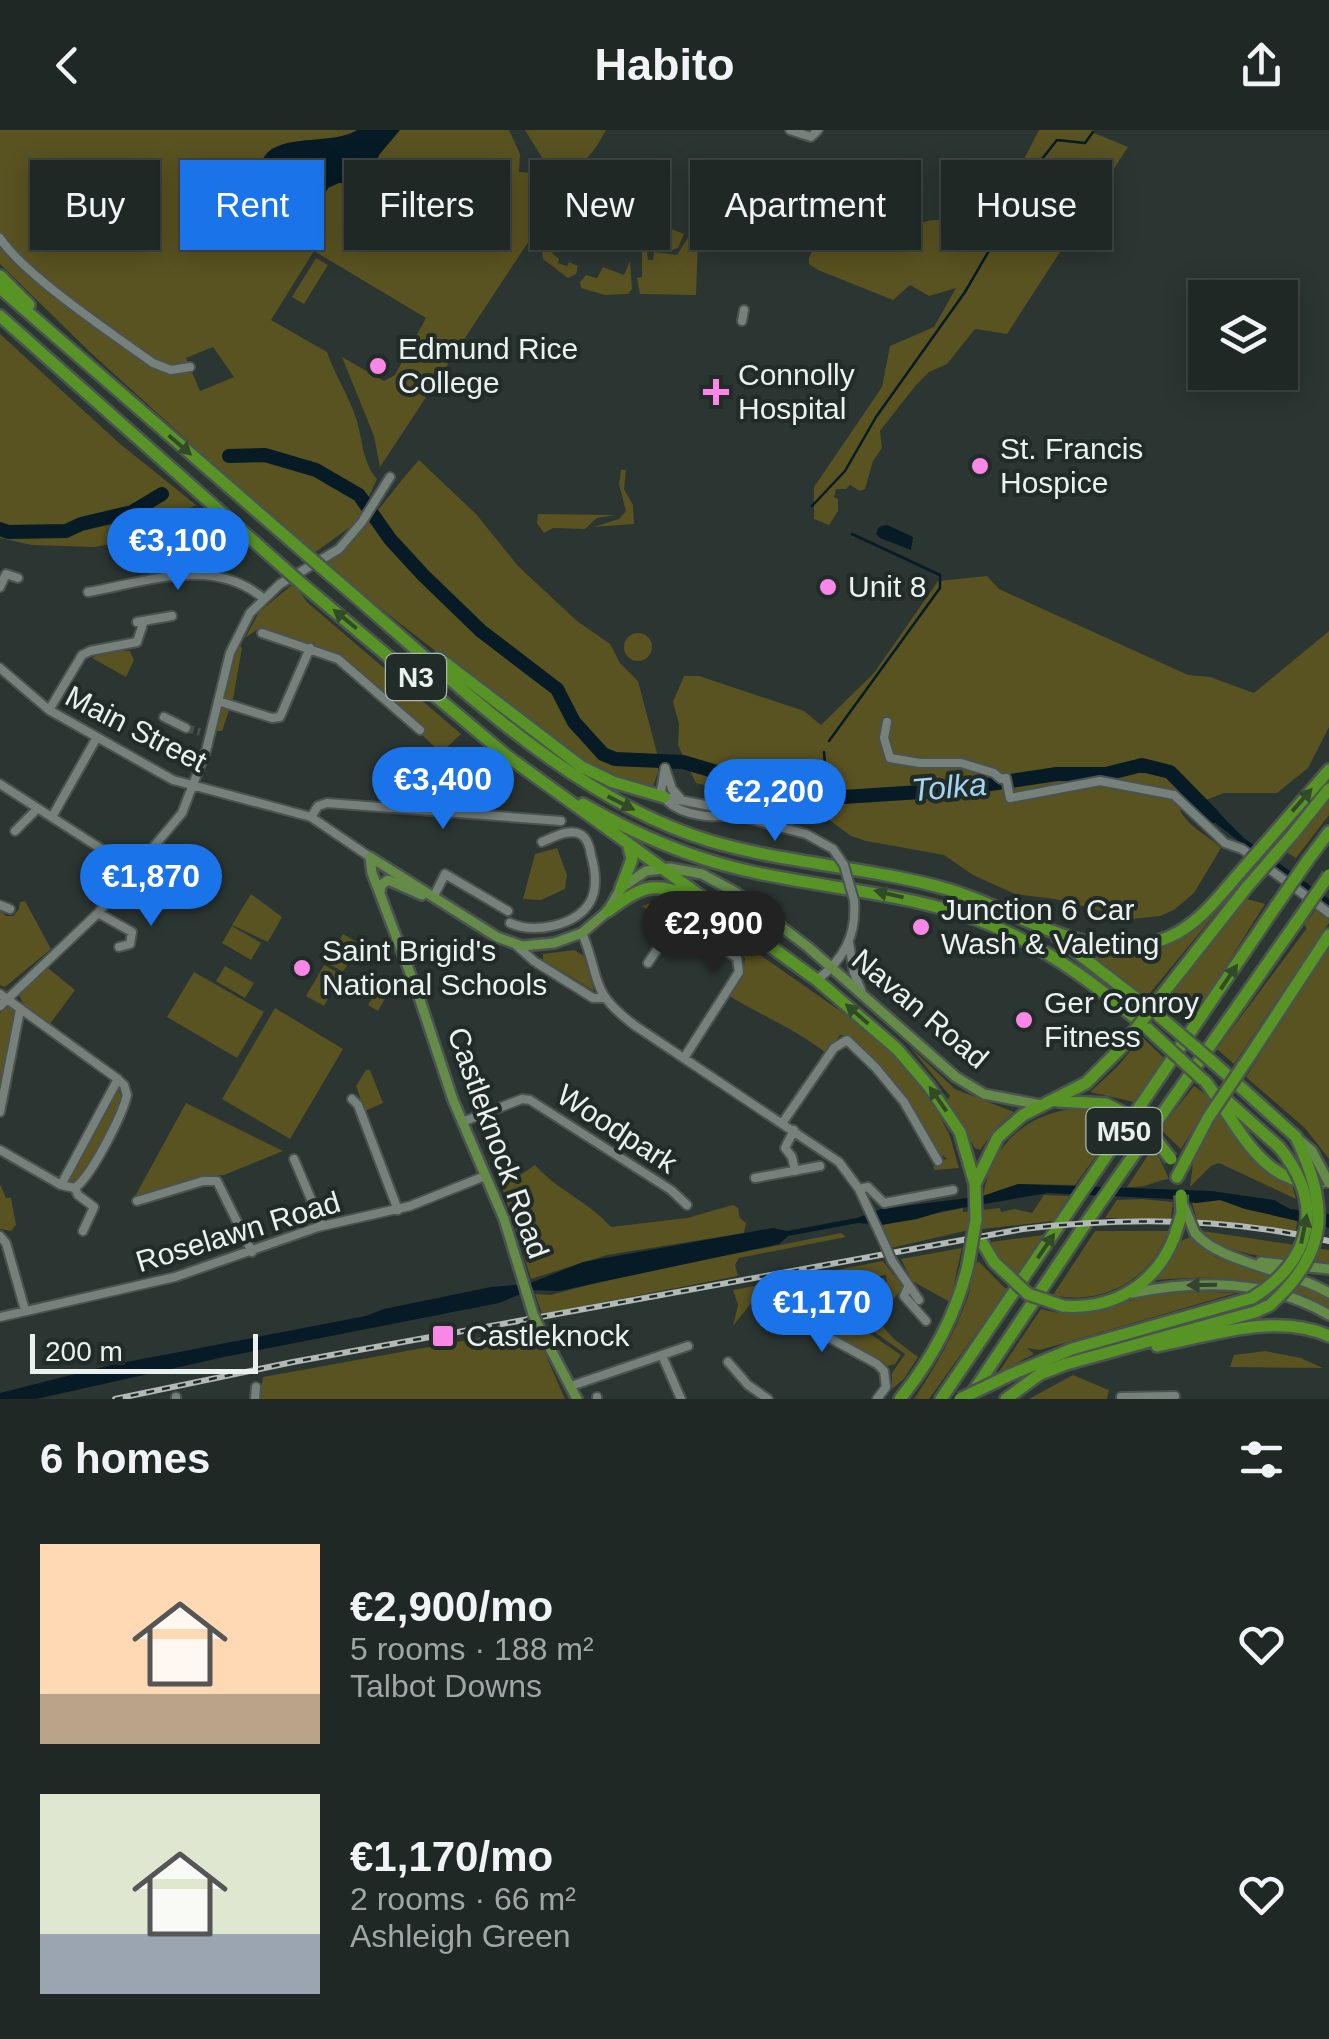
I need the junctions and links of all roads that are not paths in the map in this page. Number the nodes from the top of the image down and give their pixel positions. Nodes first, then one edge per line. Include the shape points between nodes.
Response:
1 (790, 130) edge
2 (818, 130) edge
3 (0, 238) edge
4 (0, 276) edge
5 (0, 288) edge
6 (744, 310) dead end
7 (0, 316) edge
8 (742, 321) dead end
9 (0, 326) edge
10 (190, 367) dead end
11 (106, 382) junction
12 (122, 428) junction
13 (390, 477) dead end
14 (18, 578) dead end
15 (0, 588) edge
16 (93, 591) dead end
17 (351, 593) junction
18 (263, 598) junction
19 (172, 616) dead end
20 (262, 633) dead end
21 (310, 648) junction
22 (0, 668) edge
23 (218, 701) junction
24 (50, 710) junction
25 (164, 717) dead end
26 (887, 722) dead end
27 (186, 728) tunnel mouth
28 (420, 730) dead end
29 (200, 732) tunnel mouth
30 (210, 734) junction
31 (96, 739) junction
32 (528, 770) junction
33 (1329, 770) edge
34 (0, 784) edge
35 (193, 788) junction
36 (1329, 789) edge
37 (664, 796) junction
38 (681, 800) junction
39 (38, 809) junction
40 (730, 814) junction
41 (52, 817) junction
42 (311, 817) junction
43 (550, 820) junction
44 (561, 821) dead end
45 (16, 831) dead end
46 (1329, 832) edge
47 (554, 837) junction
48 (542, 842) dead end
49 (628, 844) junction
50 (370, 856) junction
51 (658, 868) junction
52 (1329, 875) edge
53 (130, 876) junction
54 (620, 888) junction
55 (434, 896) junction
56 (381, 900) junction
57 (508, 911) dead end
58 (608, 911) junction
59 (1329, 913) edge
60 (98, 914) junction
61 (1024, 918) junction
62 (737, 923) junction
63 (510, 924) dead end
64 (582, 933) junction
65 (1327, 938) edge
66 (849, 943) junction
67 (516, 945) junction
68 (118, 946) dead end
69 (648, 963) dead end
70 (833, 968) junction
71 (817, 980) junction
72 (861, 990) junction
73 (4, 996) edge
74 (604, 998) junction
75 (0, 1006) edge
76 (20, 1010) junction
77 (684, 1058) junction
78 (118, 1079) junction
79 (1204, 1080) junction
80 (352, 1099) dead end
81 (1047, 1103) junction
82 (0, 1112) edge
83 (462, 1122) junction
84 (782, 1122) junction
85 (794, 1130) junction
86 (1296, 1138) junction
87 (0, 1150) edge
88 (294, 1159) dead end
89 (938, 1161) dead end
90 (820, 1166) dead end
91 (795, 1170) junction
92 (486, 1176) junction
93 (754, 1178) dead end
94 (1329, 1182) edge
95 (61, 1184) junction
96 (1179, 1185) junction
97 (75, 1188) junction
98 (858, 1189) junction
99 (975, 1189) junction
100 (953, 1190) dead end
101 (137, 1202) dead end
102 (687, 1204) dead end
103 (398, 1210) junction
104 (976, 1219) junction
105 (322, 1225) junction
106 (83, 1231) dead end
107 (0, 1236) edge
108 (252, 1252) junction
109 (1254, 1263) junction
110 (1329, 1269) edge
111 (908, 1287) junction
112 (1132, 1293) junction
113 (1329, 1293) edge
114 (919, 1300) dead end
115 (788, 1304) dead end
116 (25, 1310) junction
117 (1329, 1315) edge
118 (0, 1317) edge
119 (926, 1321) dead end
120 (1329, 1336) edge
121 (688, 1346) dead end
122 (1121, 1349) junction
123 (664, 1360) dead end
124 (728, 1362) dead end
125 (256, 1386) dead end
126 (571, 1386) junction
127 (1121, 1396) dead end
128 (1175, 1396) dead end
129 (254, 1399) edge
130 (577, 1399) edge
131 (681, 1399) edge
132 (768, 1399) edge
133 (877, 1399) edge
134 (900, 1399) edge
135 (941, 1399) edge
136 (960, 1399) edge
137 (968, 1399) edge
138 (1006, 1399) edge

1 - 2 street via 811,137
3 - 10 street via 44,280 154,362 172,370
4 - 11 highway
5 - 11 highway, N3
6 - 8 street
7 - 12 highway, N3
9 - 12 highway
11 -> 17 highway, N3, bridge
32 -> 12 highway, N3, bridge
13 - 18 street via 338,549
14 - 15 street via 6,574
16 - 18 street via 183,574 242,584
17 - 37 highway, N3 via 582,766
17 -> 61 highway, N3 via 541,752 652,818 768,856 932,884
18 - 23 street via 235,639
19 - 24 street via 140,621 140,638 132,645 82,656
20 - 21 street
21 - 23 street via 280,718
21 - 28 street via 342,662
22 - 24 street, Main Street
23 - 30 street
24 - 31 street, Main Street
25 - 27 street
26 - 59 street via 890,758 960,762 994,773 1006,778 1010,798 1100,781 1174,794 1225,842
29 - 30 street
30 - 35 street
31 - 35 street, Main Street
31 - 41 street
32 - 49 highway, N3
79 -> 32 highway, bridge via 1094,983 994,926 888,894 707,860 609,818
61 -> 33 highway, bridge via 1098,946 1134,948 1171,936 1236,877
34 - 39 street
35 - 42 street, Main Street
35 - 53 street via 180,816
36 - 81 highway, bridge via 1121,1048 1086,1084
37 - 38 street
37 - 38 street via 665,768
37 - 40 street via 676,808
38 - 40 street
39 - 41 street
39 - 45 street
40 - 66 street, bridge via 806,834 834,850 854,900
41 - 53 street
42 - 43 street via 328,803
42 - 50 street, Main Street
43 - 44 street
43 - 47 street
135 -> 46 highway, M50, bridge
47 - 48 street
47 - 63 street via 585,838 595,876 592,898 579,914 553,925
49 - 51 highway, N3
49 - 54 highway via 632,860
50 - 55 main road
50 - 56 main road, Castleknock Road
51 - 54 main road
51 - 62 highway, N3
51 - 70 main road, Navan Road via 719,881
52 - 137 highway, M50, bridge
53 - 60 street
54 - 58 main road
55 - 56 main road via 388,880
55 - 57 street via 444,874
55 - 67 main road
56 - 83 main road, Castleknock Road
58 - 62 highway via 634,892 660,886
58 - 64 main road
60 - 68 street via 132,932 130,944
60 - 73 street
61 - 86 highway, N3, bridge via 1072,946 1159,1016
62 - 71 highway, Navan Road / N3
64 - 67 main road
64 - 74 street
65 - 96 highway, bridge via 1208,1118
66 - 70 street
66 - 72 street
67 - 74 street via 593,998
69 - 77 street via 683,923 740,964
70 - 71 street
70 - 72 main road, Navan Road
99 -> 71 highway, Navan Road / N3 via 960,1132 928,1085 897,1048
72 - 81 main road, Navan Road via 972,1088 1001,1099
73 - 75 street
73 - 76 street
74 - 77 street
76 - 78 street
76 - 82 street
77 - 84 street
78 - 95 street
78 - 97 street via 126,1101
79 - 94 highway via 1268,1167 1290,1181
136 -> 79 highway, bridge via 1072,1349 1252,1298 1292,1265 1308,1210 1290,1160
80 - 103 street
81 - 96 highway, bridge via 1106,1104 1142,1123 1171,1158
81 - 99 highway via 998,1137
83 - 92 main road, Castleknock Road
83 - 102 street, Woodpark via 530,1100
84 - 85 street
84 - 89 street via 834,1048 847,1040 904,1102
85 - 91 street via 785,1148
85 - 98 street via 839,1162
86 - 94 main road, bridge
86 - 122 highway, bridge via 1320,1192 1321,1233 1305,1272 1270,1306
87 - 95 street
88 - 105 street
90 - 91 street
91 - 93 street
92 - 103 street, Roselawn Road
92 - 126 main road, Castleknock Road, bridge via 541,1331
95 - 97 street
96 - 109 main road, bridge via 1195,1233 1218,1252
96 - 112 highway, bridge via 1182,1212 1174,1238 1164,1260
97 - 106 street via 94,1207
98 - 100 street via 868,1187 884,1203
98 - 111 street, bridge
99 - 104 highway, N3
101 - 108 street via 218,1181
103 - 105 street, Roselawn Road
104 - 112 highway, N3, bridge via 994,1262 1028,1294 1063,1306 1090,1306
104 - 134 highway, bridge via 951,1319
105 - 108 street, Roselawn Road
107 - 116 street
108 - 116 street, Roselawn Road
109 - 110 main road
109 - 113 main road
111 - 114 street
111 - 119 street via 904,1296
117 -> 112 main road via 1280,1292 1239,1285
115 - 133 street via 884,1371 886,1386
116 - 118 street, Roselawn Road
120 - 122 highway via 1275,1326
121 - 126 street
122 - 138 highway via 1052,1368
123 - 131 street
124 - 132 street
125 - 129 street
126 - 130 main road, Castleknock Road
127 - 128 street

